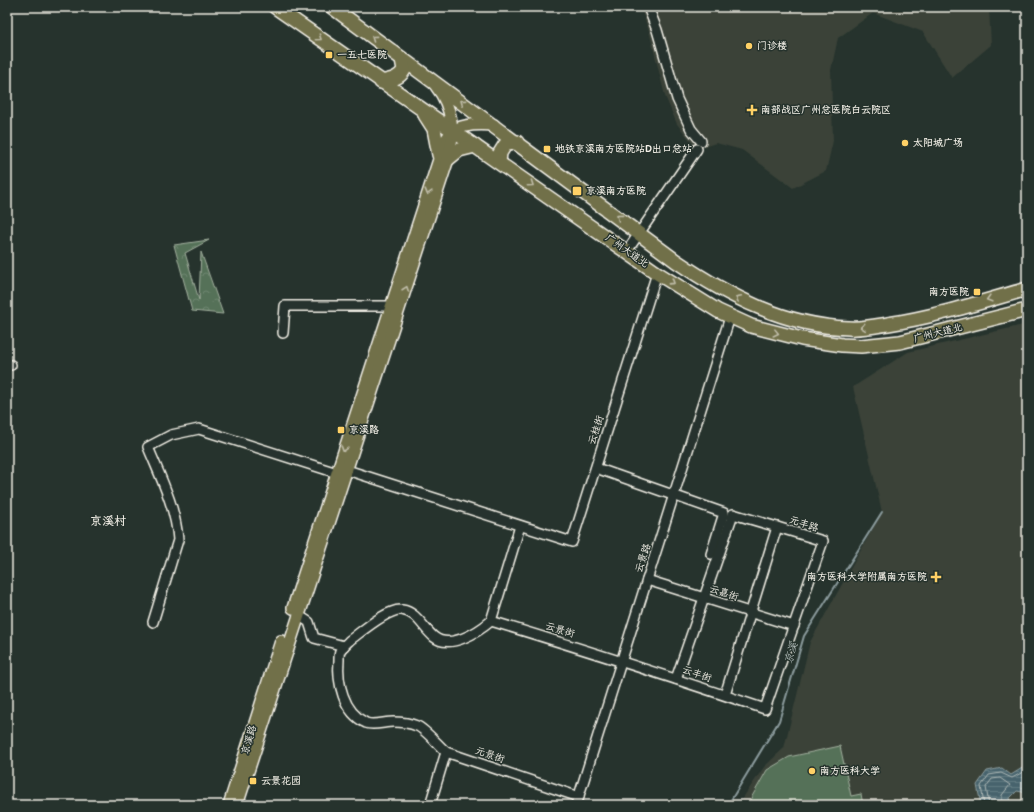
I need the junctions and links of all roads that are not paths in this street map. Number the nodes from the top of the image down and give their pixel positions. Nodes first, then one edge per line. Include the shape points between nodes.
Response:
1 (275, 7) edge
2 (291, 7) edge
3 (332, 7) edge
4 (648, 7) edge
5 (294, 21) junction
6 (402, 59) junction
7 (428, 77) junction
8 (380, 82) junction
9 (415, 104) junction
10 (495, 125) junction
11 (453, 130) junction
12 (517, 142) junction
13 (475, 146) junction
14 (444, 157) junction
15 (499, 162) junction
16 (639, 233) junction
17 (627, 251) junction
18 (657, 272) junction
19 (1027, 289) edge
20 (392, 306) junction
21 (1027, 310) edge
22 (730, 317) junction
23 (283, 333) dead end
24 (596, 468) junction
25 (342, 472) junction
26 (674, 496) junction
27 (520, 526) junction
28 (777, 527) junction
29 (710, 554) dead end
30 (647, 580) junction
31 (705, 598) junction
32 (750, 613) junction
33 (298, 615) junction
34 (491, 621) junction
35 (153, 622) dead end
36 (794, 626) junction
37 (344, 646) junction
38 (622, 660) junction
39 (676, 679) junction
40 (725, 695) junction
41 (765, 709) joint
42 (446, 752) junction
43 (577, 801) edge
44 (229, 805) edge
45 (237, 805) edge
46 (430, 805) edge

1 - 5 highway, 广州大道北
2 - 5 street
6 -> 3 highway, 广州大道北
4 - 16 street via 677,99 699,145
5 -> 8 highway, 广州大道北
6 - 7 highway, 广州大道北
6 - 8 highway via 402,74
10 -> 7 highway, 广州大道北
7 - 11 main road, 京溪路 via 445,100
8 - 9 highway, 广州大道北
9 - 11 highway, 广州大道北
9 - 14 highway via 434,130
10 - 11 main road via 474,124
10 - 12 highway, 广州大道北
11 - 13 highway, 广州大道北
11 - 14 main road, 京溪路
12 - 15 highway via 505,145 500,153
16 -> 12 highway, 广州大道北
13 - 14 highway
13 - 15 highway, 广州大道北
14 -> 20 main road, 京溪路
25 -> 14 main road, 京溪路
15 -> 17 highway, 广州大道北
16 - 17 street
19 -> 16 highway, 广州大道北 via 897,322 850,328 817,324 783,317 732,295 691,271
17 - 18 highway, 广州大道北
18 -> 22 highway, 广州大道北
18 - 24 street, 云桂街
20 - 23 street via 284,306
20 -> 25 main road, 京溪路
22 -> 21 highway, 广州大道北 via 751,326 796,338 861,346 900,342
22 - 26 street, 云景路
24 - 26 street
24 - 27 street, 云桂街 via 572,542
25 - 27 street, 云桂街
25 - 33 main road, 京溪路
25 - 35 street, 云桂街 via 199,429 171,435 148,447 163,482 177,528 178,540
25 - 44 main road, 京溪路
26 - 29 street via 724,512
26 - 30 street, 云景路
27 - 34 street
28 - 31 street via 734,514
28 - 32 street, 元丰路
28 - 36 street, 元丰路 via 823,541
30 - 31 street, 云嘉街
30 - 38 street, 云景路
31 - 32 street, 云嘉街
31 - 39 street
32 - 36 street, 云嘉街
32 - 40 street, 元丰路
33 - 37 street via 309,622 314,638
33 - 45 main road, 京溪路
34 - 37 street via 460,640 447,641 434,637 413,614 401,609 390,612
34 - 38 street, 云景街
36 - 41 street, 元丰路
37 - 42 street via 340,651 338,673 346,704 354,715 367,723 395,722 418,726
38 - 39 street, 云丰街
38 - 43 street, 云景路
39 - 40 street, 云丰街
40 - 41 street, 云丰街
42 - 43 street, 元景街
42 - 46 street

